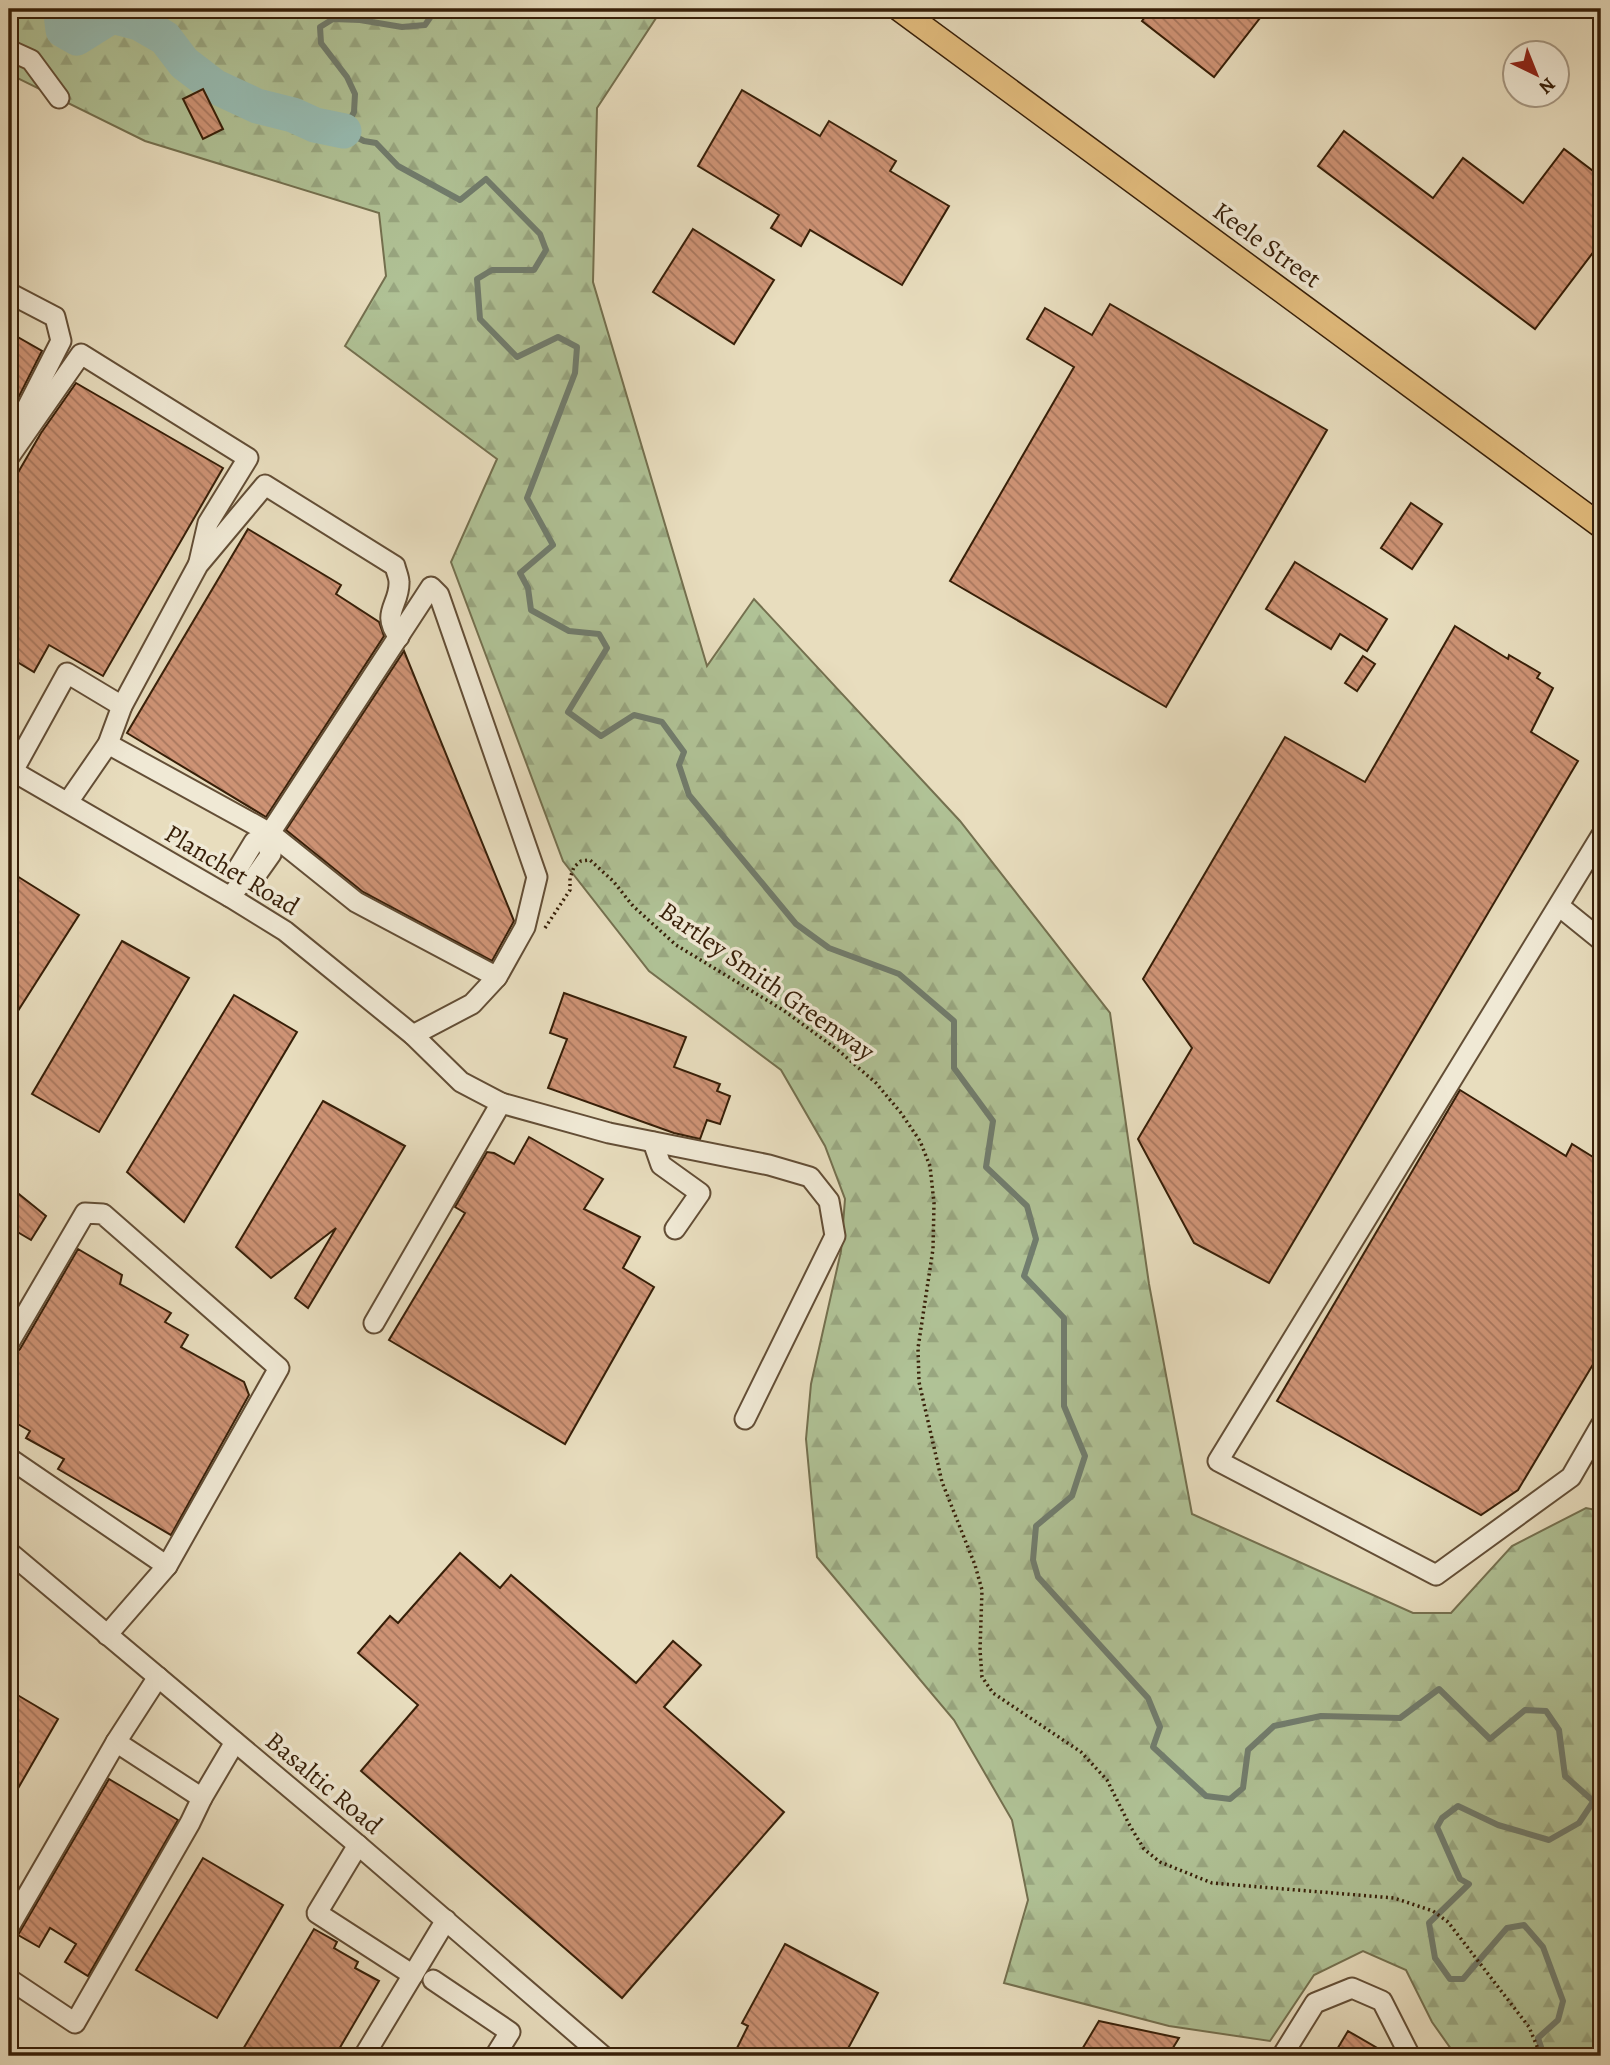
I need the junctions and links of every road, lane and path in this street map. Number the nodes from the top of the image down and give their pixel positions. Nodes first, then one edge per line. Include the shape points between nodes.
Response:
1 (899, 9) edge
2 (9, 50) edge
3 (59, 98) dead end
4 (9, 293) edge
5 (9, 441) edge
6 (9, 457) edge
7 (1601, 526) edge
8 (198, 565) junction
9 (399, 637) junction
10 (122, 706) junction
11 (108, 744) junction
12 (11, 770) edge
13 (68, 802) junction
14 (1601, 836) edge
15 (268, 837) junction
16 (574, 867) dead end
17 (230, 897) junction
18 (1559, 906) junction
19 (1601, 940) edge
20 (497, 976) junction
21 (413, 1035) junction
22 (501, 1103) junction
23 (653, 1142) junction
24 (675, 1230) dead end
25 (374, 1323) dead end
26 (9, 1343) edge
27 (745, 1419) dead end
28 (1601, 1424) edge
29 (9, 1458) edge
30 (9, 1552) edge
31 (167, 1566) junction
32 (107, 1635) junction
33 (158, 1677) junction
34 (116, 1742) junction
35 (235, 1742) junction
36 (202, 1798) junction
37 (358, 1846) junction
38 (446, 1920) junction
39 (9, 1927) edge
40 (413, 1975) junction
41 (9, 1979) edge
42 (433, 1980) dead end
43 (364, 2056) edge
44 (495, 2056) edge
45 (603, 2056) edge
46 (1282, 2056) edge
47 (1410, 2056) edge
48 (1541, 2056) edge

1 - 7 main road, Keele Street
2 - 3 street via 32,60
4 - 5 street via 55,317 61,341
6 - 8 street via 81,354 248,458 208,523
8 - 9 street via 265,485 395,566 400,583 391,627
8 - 10 street
9 - 15 street
9 - 20 street via 431,587 439,595 537,877 524,927
10 - 11 street
10 - 12 street via 67,673
11 - 13 street
11 - 15 street
12 - 13 street, Planchet Road
13 - 17 street, Planchet Road
14 - 18 street
15 - 17 street via 271,855 254,878 243,880
15 - 20 street via 356,902
16 - 48 path, Bartley Smith Greenway via 581,861 597,864 633,906 677,946 783,1010 839,1051 876,1083 920,1141 930,1166 934,1203 933,1250 918,1348 919,1382 942,1482 982,1590 982,1677 993,1693 1081,1752 1107,1780 1144,1849 1160,1862 1212,1883 1394,1898 1433,1910 1448,1922 1529,2027
17 - 21 street, Planchet Road via 285,932
18 - 19 street
18 - 28 street via 1218,1461 1436,1575 1571,1477
20 - 21 street via 472,1004
21 - 22 street, Planchet Road via 461,1082
22 - 23 street, Planchet Road
22 - 25 street
23 - 24 street via 661,1165 700,1193
23 - 27 street, Planchet Road via 810,1177 829,1201 835,1236
26 - 31 street via 85,1213 103,1214 279,1368
29 - 31 street
30 - 32 street, Basaltic Road
31 - 32 street
32 - 33 street, Basaltic Road
33 - 34 street
33 - 35 street, Basaltic Road
34 - 36 street
34 - 39 street
35 - 36 street
35 - 37 street, Basaltic Road
36 - 41 street via 75,2023
37 - 38 street, Basaltic Road
37 - 40 street via 317,1913
38 - 40 street
38 - 45 street, Basaltic Road
40 - 43 street
42 - 44 street via 510,2032
46 - 47 street via 1315,2003 1352,1987 1382,2001

